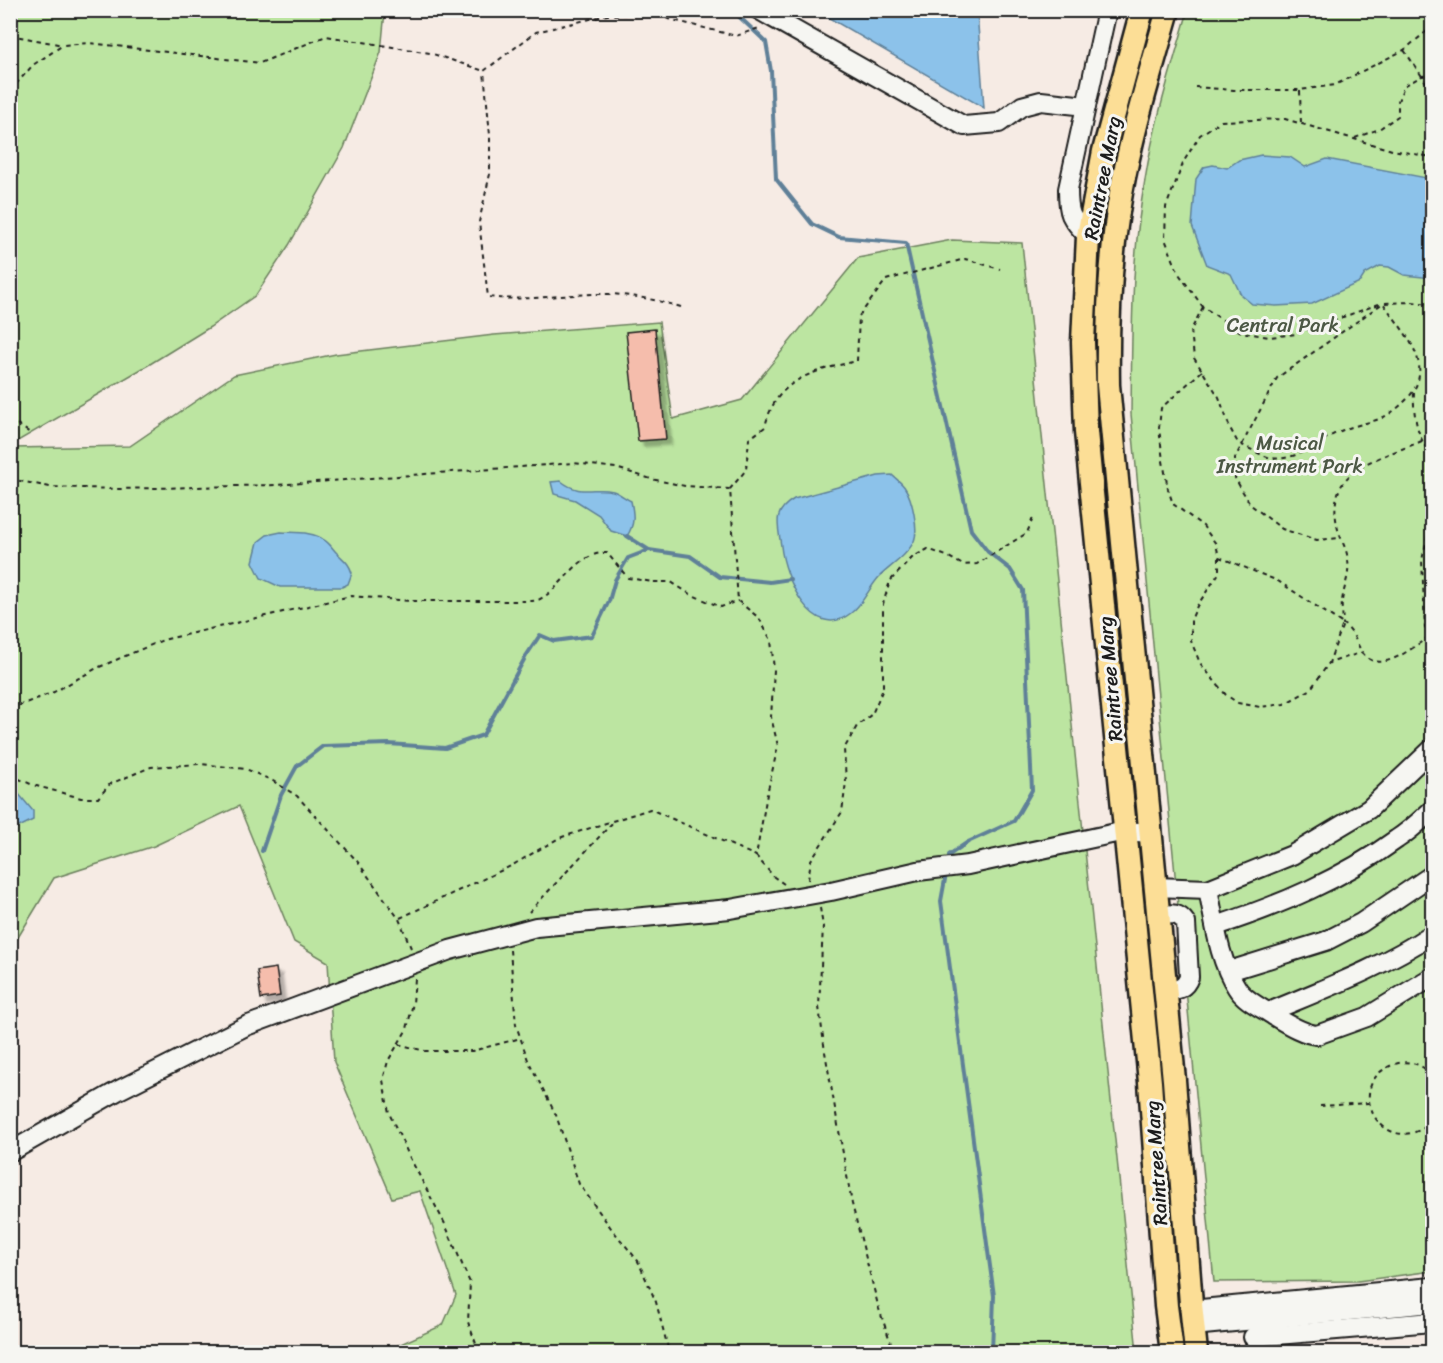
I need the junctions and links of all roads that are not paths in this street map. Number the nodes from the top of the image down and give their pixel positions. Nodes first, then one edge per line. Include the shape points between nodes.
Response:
1 (759, 10) edge
2 (1107, 10) edge
3 (1142, 10) edge
4 (1168, 10) edge
5 (1086, 106) junction
6 (1088, 236) junction
7 (1432, 749) edge
8 (1432, 810) edge
9 (1125, 831) junction
10 (1150, 833) junction
11 (1432, 875) edge
12 (1155, 887) junction
13 (1208, 889) junction
14 (1216, 926) junction
15 (1432, 934) edge
16 (1229, 971) junction
17 (1432, 978) edge
18 (1269, 1012) junction
19 (10, 1152) edge
20 (1432, 1287) edge
21 (1432, 1303) edge
22 (1389, 1308) junction
23 (1192, 1318) junction
24 (1432, 1322) edge
25 (1390, 1326) junction
26 (1253, 1337) edge
27 (1172, 1353) edge
28 (1196, 1353) edge

1 - 5 street via 964,126 999,123 1022,106 1041,101
2 - 5 street
3 - 6 main road, Raintree Marg via 1104,151
4 - 10 main road, Raintree Marg via 1121,193 1108,342 1111,430
5 - 6 street via 1068,189 1068,209
6 - 9 main road, Raintree Marg via 1083,342 1085,409
7 - 13 street via 1369,809 1292,855
8 - 14 street via 1398,839 1341,875 1271,907
9 - 10 street
9 - 19 street via 730,909 536,927 450,950 246,1026 119,1090
9 - 27 main road, Raintree Marg
10 - 12 main road, Raintree Marg
11 - 16 street via 1361,923 1326,941
12 - 13 street
12 - 23 main road, Raintree Marg
13 - 14 street
14 - 16 street
15 - 18 street via 1344,980
16 - 18 street via 1237,989
17 - 18 street via 1367,1017 1317,1035
20 - 23 street
21 - 22 street
22 - 25 street
22 - 26 street
23 - 26 street
23 - 28 main road, Raintree Marg
24 - 25 street
25 - 26 street

